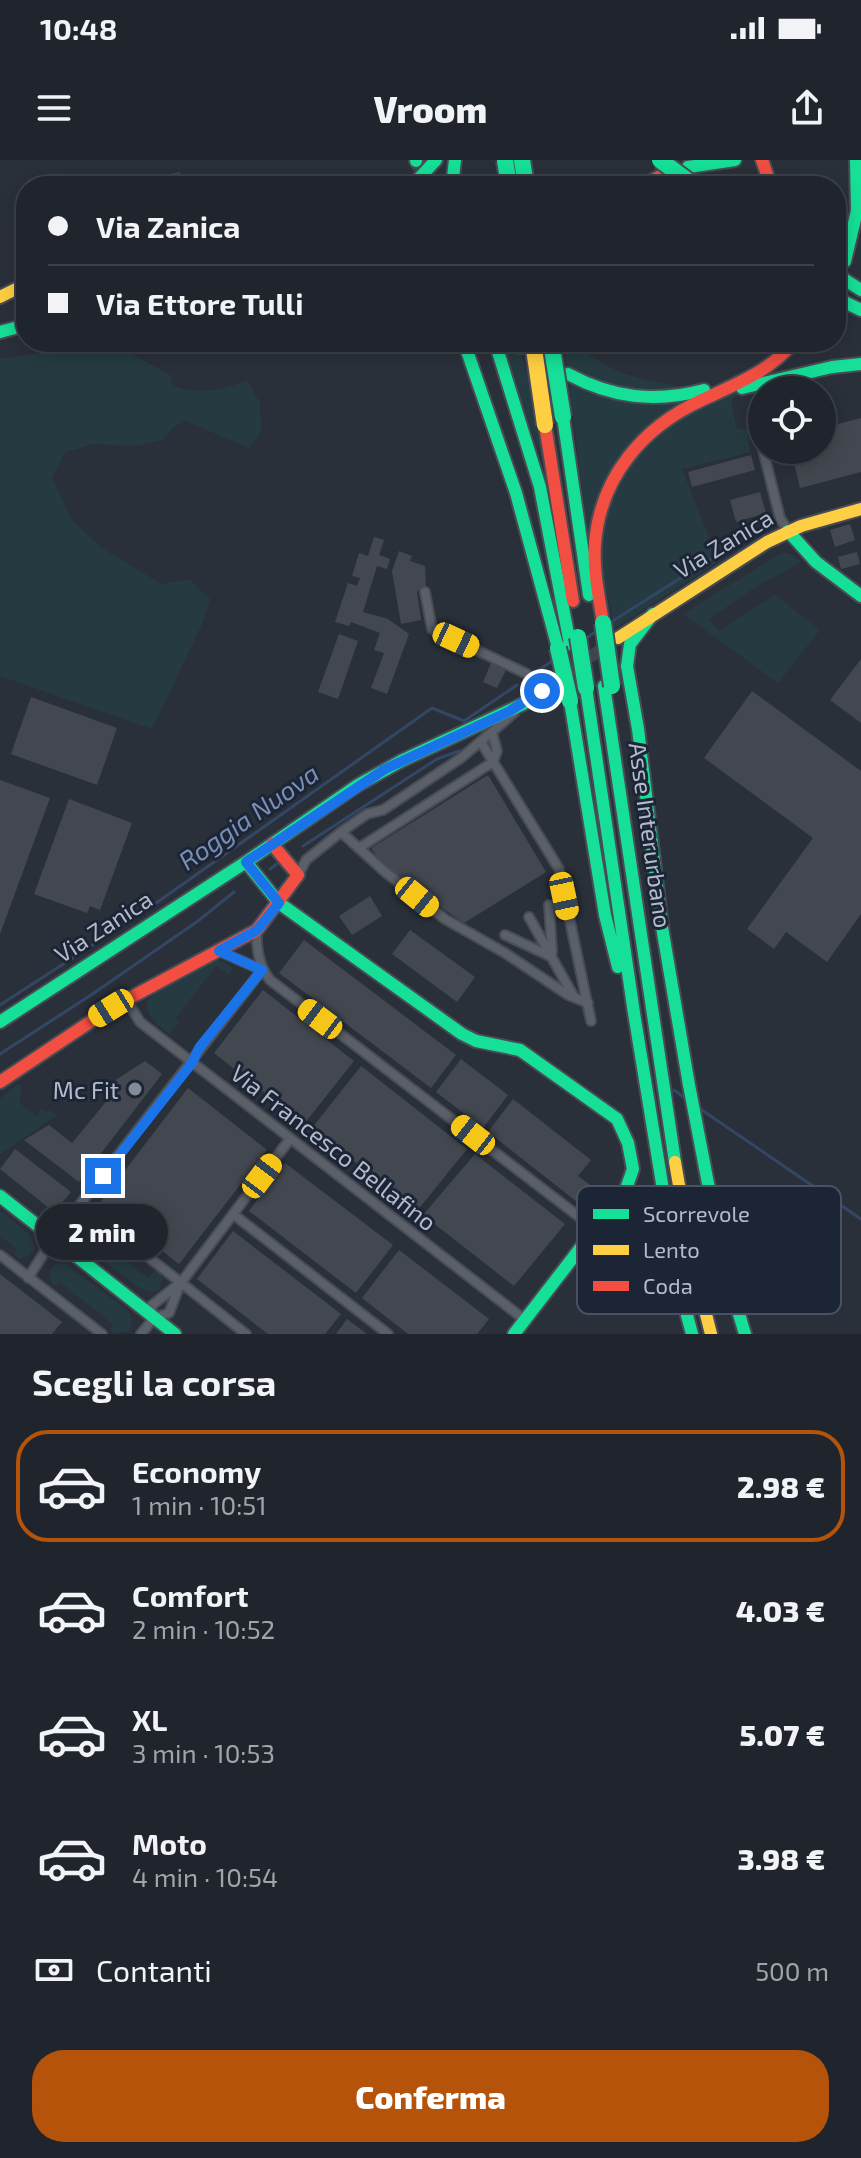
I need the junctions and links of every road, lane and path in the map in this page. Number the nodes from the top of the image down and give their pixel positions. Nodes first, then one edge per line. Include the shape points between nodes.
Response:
1 (436, 160) edge
2 (536, 160) edge
3 (735, 160) edge
4 (856, 160) edge
5 (688, 167) dead end
6 (421, 176) edge
7 (516, 176) edge
8 (858, 226) edge
9 (846, 253) edge
10 (468, 352) edge
11 (491, 352) edge
12 (498, 352) edge
13 (525, 352) edge
14 (553, 352) edge
15 (777, 352) edge
16 (785, 352) edge
17 (861, 364) edge
18 (568, 374) dead end
19 (721, 393) junction
20 (767, 464) edge
21 (861, 509) edge
22 (548, 527) junction
23 (788, 531) junction
24 (425, 592) dead end
25 (861, 596) edge
26 (653, 614) junction
27 (599, 625) junction
28 (618, 638) tunnel mouth
29 (569, 643) junction
30 (539, 682) joint
31 (578, 694) junction
32 (523, 704) junction
33 (492, 732) junction
34 (481, 742) junction
35 (493, 762) junction
36 (341, 832) junction
37 (272, 844) junction
38 (359, 848) junction
39 (246, 862) junction
40 (298, 875) junction
41 (279, 903) junction
42 (549, 905) dead end
43 (529, 917) dead end
44 (257, 930) junction
45 (505, 935) dead end
46 (219, 951) junction
47 (553, 957) junction
48 (262, 970) junction
49 (574, 998) junction
50 (126, 999) junction
51 (588, 1003) junction
52 (634, 1013) junction
53 (591, 1021) dead end
54 (0, 1022) edge
55 (192, 1063) junction
56 (0, 1082) edge
57 (290, 1139) junction
58 (674, 1154) junction
59 (627, 1186) edge
60 (663, 1186) edge
61 (679, 1186) edge
62 (684, 1186) edge
63 (709, 1186) edge
64 (0, 1196) edge
65 (81, 1204) junction
66 (233, 1214) junction
67 (577, 1215) edge
68 (53, 1239) junction
69 (577, 1252) edge
70 (0, 1255) edge
71 (28, 1278) junction
72 (180, 1284) junction
73 (687, 1314) edge
74 (706, 1314) edge
75 (714, 1314) edge
76 (739, 1314) edge
77 (154, 1318) junction
78 (525, 1320) junction
79 (102, 1334) edge
80 (141, 1334) edge
81 (175, 1334) edge
82 (246, 1334) edge
83 (388, 1334) edge
84 (514, 1334) edge
85 (692, 1334) edge
86 (711, 1334) edge
87 (719, 1334) edge
88 (745, 1334) edge

1 - 6 main road
2 - 7 main road
3 - 5 main road
4 - 8 main road
8 - 9 main road
10 - 29 main road
11 - 22 main road
12 - 22 main road
13 - 29 main road, bridge via 545,425
14 - 27 main road, Asse Interurbano, bridge
15 - 18 main road via 709,389 666,398 619,396 590,388
16 - 19 main road
17 - 19 main road
19 - 27 main road via 661,422 616,473 596,532
20 - 23 street
21 - 23 main road, Via Zanica
22 - 29 main road
23 - 25 main road via 816,562
23 - 26 main road, Via Zanica
24 - 30 street via 432,629
26 - 28 main road, Via Zanica
26 - 63 main road via 630,644 627,666 657,897
27 - 58 main road, Asse Interurbano
29 - 31 main road
30 - 32 main road, Via Zanica
31 - 52 main road, Asse Interurbano via 605,871
31 - 52 main road via 605,915
32 - 33 street, Via Zanica
32 - 37 main road, Via Zanica via 385,769
33 - 34 street, Via Zanica
33 - 35 street via 497,751
34 - 35 street
34 - 36 street, Via Zanica via 383,810
35 - 38 street
35 - 51 street via 559,869
36 - 38 street
36 - 40 street, Via Zanica via 306,860
37 - 39 main road, Via Zanica
37 - 40 main road
38 - 49 street via 445,919
39 - 41 main road
39 - 54 main road, Via Zanica
40 - 41 main road
41 - 44 main road
41 - 59 main road via 462,1034 520,1050 617,1119 633,1169
42 - 47 street
43 - 47 street
44 - 46 main road
44 - 48 street
45 - 47 street
46 - 48 street
46 - 50 main road
47 - 49 street
48 - 55 street
48 - 67 street
49 - 51 street
50 - 55 street, Via Francesco Bellafino via 140,1022
50 - 56 main road
51 - 53 street
52 - 60 main road, Asse Interurbano
55 - 57 street, Via Francesco Bellafino
55 - 65 street
57 - 66 street
57 - 78 street, Via Francesco Bellafino
58 - 61 main road, Asse Interurbano
58 - 62 main road
64 - 68 main road
65 - 68 street
65 - 72 street
66 - 72 street
66 - 83 street
68 - 71 street
68 - 77 main road
69 - 78 main road
70 - 71 street
71 - 79 street
72 - 77 street via 169,1313
72 - 77 street via 151,1306
72 - 82 street
73 - 85 main road, Asse Interurbano
74 - 86 main road, Asse Interurbano
75 - 87 main road
76 - 88 main road
77 - 80 street
77 - 81 main road
78 - 84 main road

